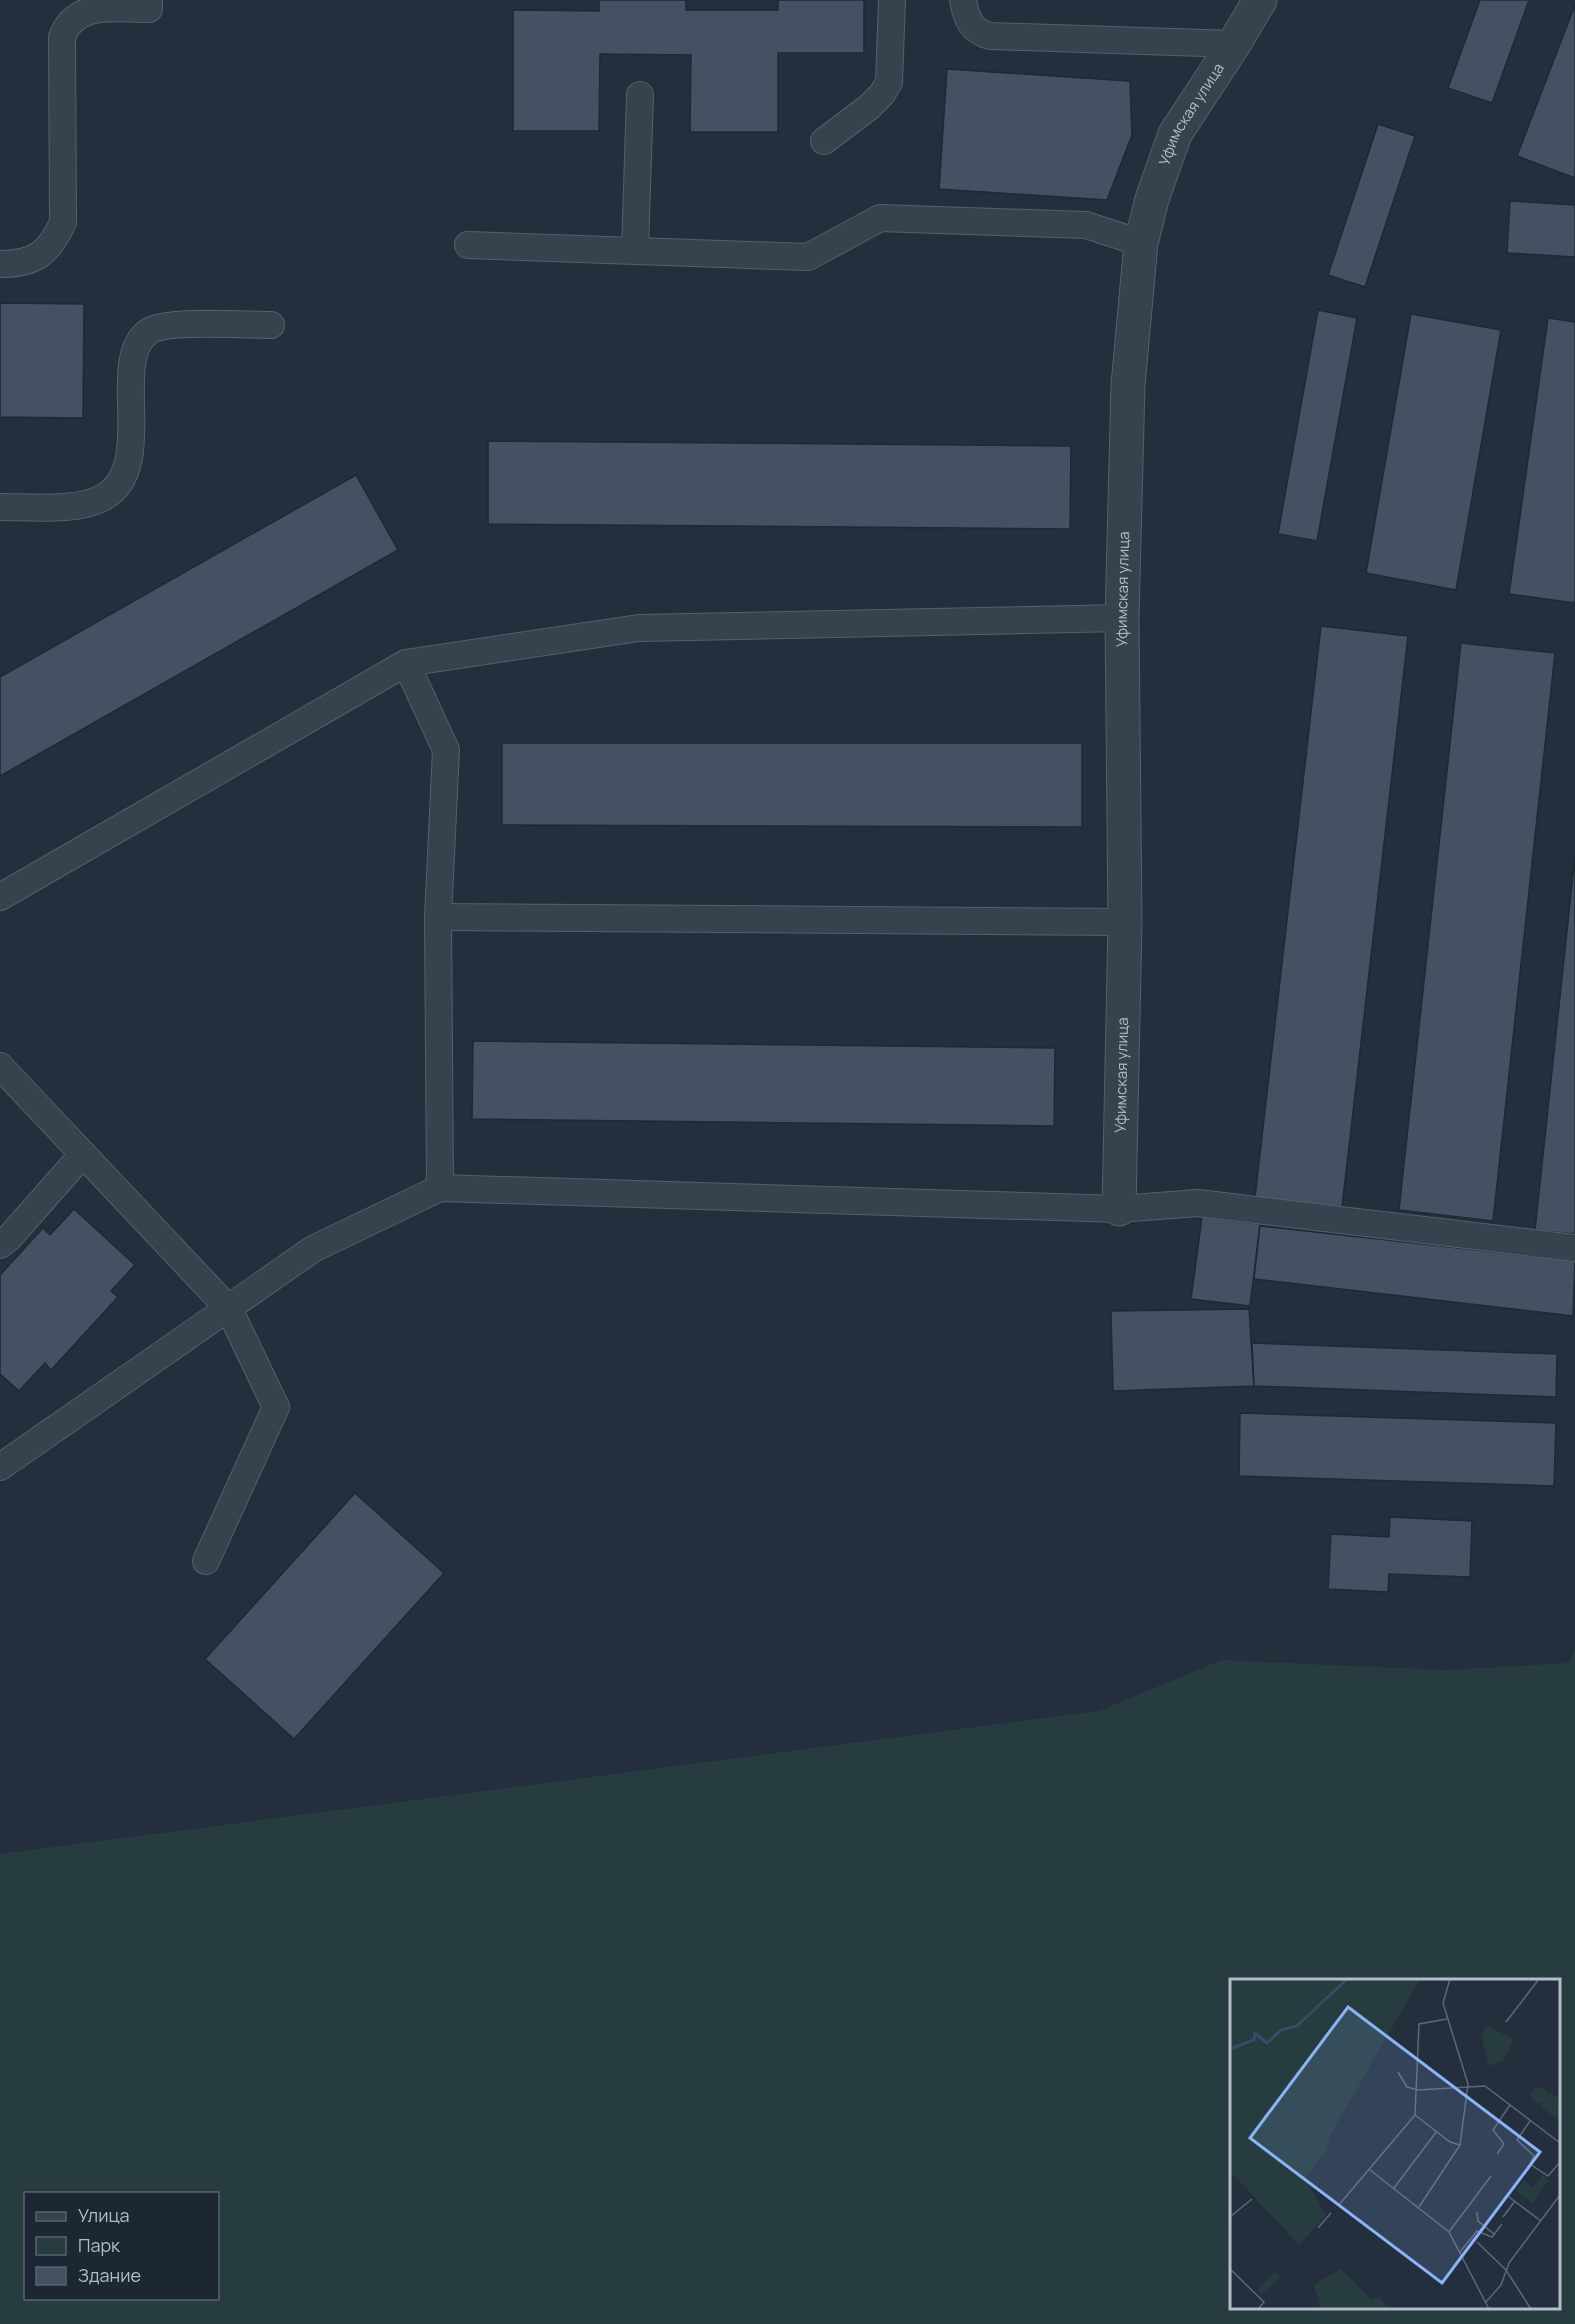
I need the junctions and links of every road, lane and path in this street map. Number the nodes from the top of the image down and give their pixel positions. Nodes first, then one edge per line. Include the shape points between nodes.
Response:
1 (149, 0) edge
2 (892, 0) edge
3 (963, 0) edge
4 (1260, 0) edge
5 (1234, 44) junction
6 (640, 95) dead end
7 (824, 141) dead end
8 (1141, 243) junction
9 (468, 244) dead end
10 (635, 250) junction
11 (0, 264) edge
12 (271, 325) dead end
13 (0, 507) edge
14 (1122, 618) junction
15 (406, 663) junction
16 (0, 897) edge
17 (438, 917) junction
18 (1125, 922) junction
19 (0, 1066) edge
20 (83, 1154) junction
21 (440, 1188) junction
22 (1119, 1209) junction
23 (0, 1245) edge
24 (1575, 1248) edge
25 (229, 1309) junction
26 (0, 1467) edge
27 (206, 1561) dead end

1 - 11 lane via 149,9 91,9 73,18 66,27 62,37 63,222 56,238 40,255 21,264
2 - 7 lane via 889,82 869,106
3 - 5 lane via 972,26 978,33 990,36
4 - 5 street, Уфимская улица
5 - 8 street, Уфимская улица via 1175,134
6 - 10 lane
8 - 10 lane via 1086,225 880,218 808,257
8 - 14 street, Уфимская улица via 1128,385
9 - 10 lane
12 - 13 lane via 167,325 149,331 137,344 132,363 131,444 124,477 105,497 72,507
14 - 15 lane via 639,628
14 - 18 street, Уфимская улица
15 - 16 lane
15 - 17 lane via 446,750
17 - 18 lane
17 - 21 lane
18 - 22 street, Уфимская улица
19 - 20 lane
20 - 23 lane
20 - 25 lane
21 - 22 lane
21 - 25 lane via 313,1249
22 - 24 lane via 1197,1203
25 - 26 lane
25 - 27 lane via 276,1407

